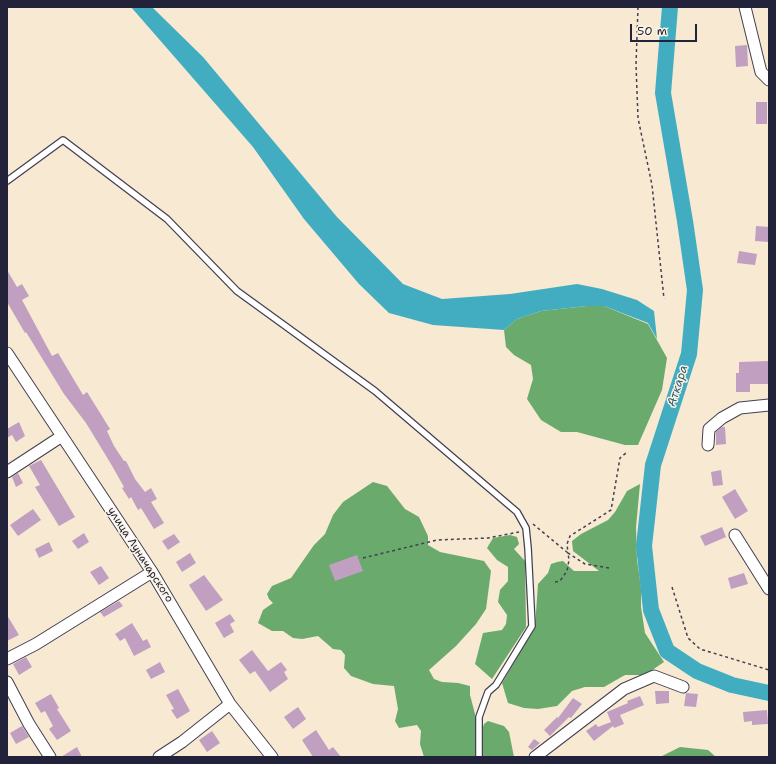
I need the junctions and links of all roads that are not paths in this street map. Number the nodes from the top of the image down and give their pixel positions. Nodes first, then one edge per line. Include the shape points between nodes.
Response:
1 (745, 7) edge
2 (769, 80) edge
3 (7, 181) edge
4 (7, 353) edge
5 (769, 405) edge
6 (62, 436) junction
7 (708, 445) dead end
8 (7, 472) edge
9 (735, 535) dead end
10 (152, 572) junction
11 (764, 572) edge
12 (769, 589) edge
13 (7, 660) edge
14 (7, 682) edge
15 (682, 687) dead end
16 (230, 704) junction
17 (50, 757) edge
18 (159, 757) edge
19 (272, 757) edge
20 (479, 757) edge
21 (535, 757) edge

1 - 2 street via 761,72
3 - 20 lane via 62,140 167,219 237,291 375,391 517,512 526,528 532,626 496,685 488,692 479,717
4 - 6 street, улица Луначарского
5 - 7 street via 740,408 722,418 710,429
6 - 8 street
6 - 10 street, улица Луначарского
9 - 11 street
10 - 13 street
10 - 16 street, улица Луначарского
11 - 12 street
14 - 17 street
15 - 21 street via 654,676 624,689
16 - 18 street
16 - 19 street, улица Луначарского

